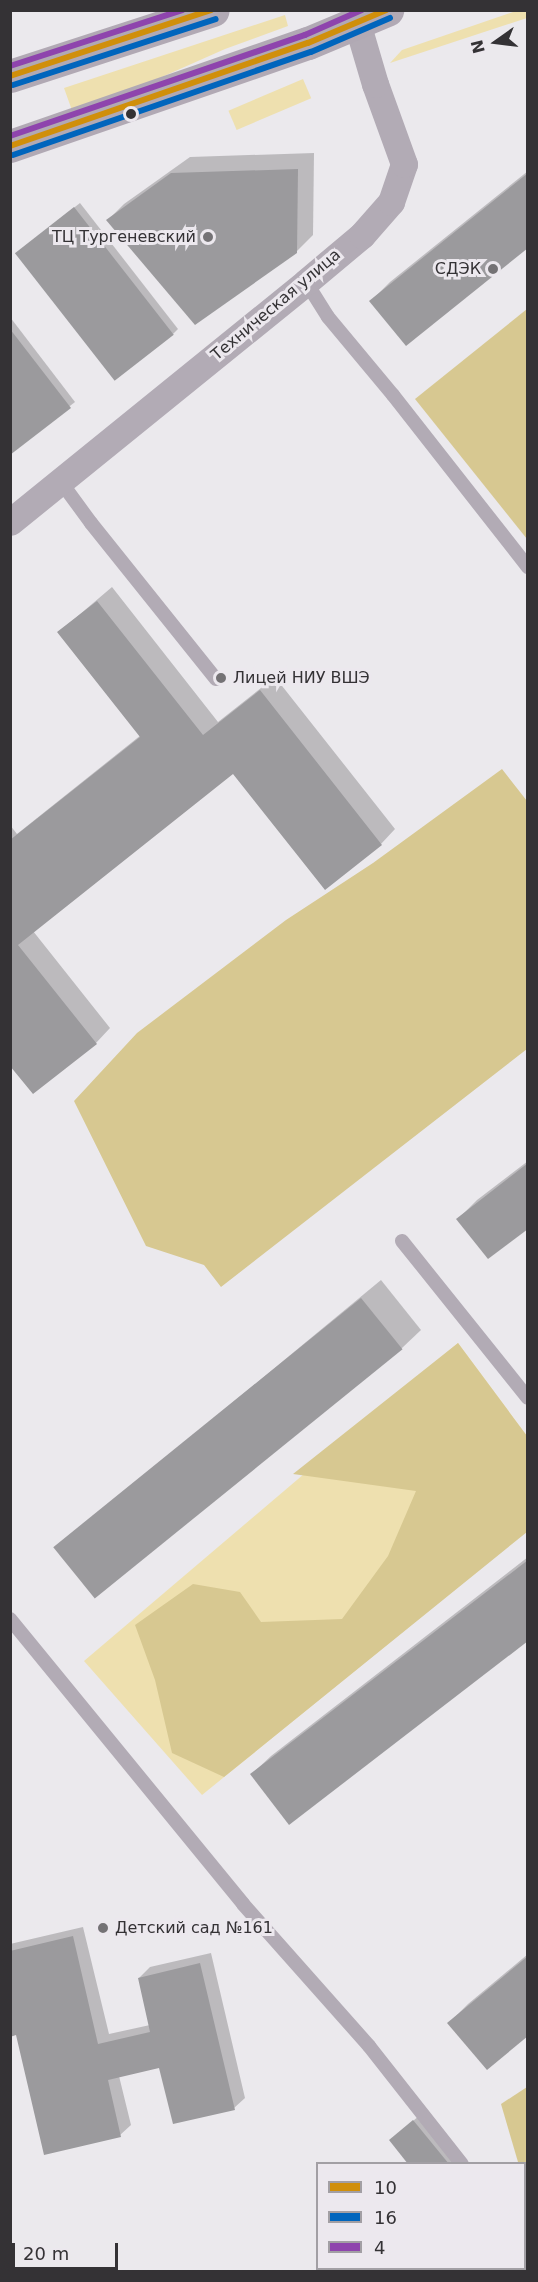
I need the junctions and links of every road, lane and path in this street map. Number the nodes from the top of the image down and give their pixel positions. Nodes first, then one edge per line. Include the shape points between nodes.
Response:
1 (213, 10) edge
2 (387, 10) edge
3 (357, 23) junction
4 (10, 76) edge
5 (10, 146) edge
6 (306, 282) junction
7 (61, 482) junction
8 (10, 522) edge
9 (528, 567) edge
10 (216, 679) dead end
11 (402, 1241) dead end
12 (528, 1398) edge
13 (10, 1619) edge
14 (461, 2162) edge

1 - 4 main road
2 - 3 main road
3 - 5 main road
3 - 6 street, Техническая улица via 404,164 391,201 362,235
6 - 7 street, Техническая улица
6 - 9 lane via 328,317
7 - 8 street, Техническая улица
7 - 10 lane
11 - 12 lane
13 - 14 lane via 243,1904 369,2046

